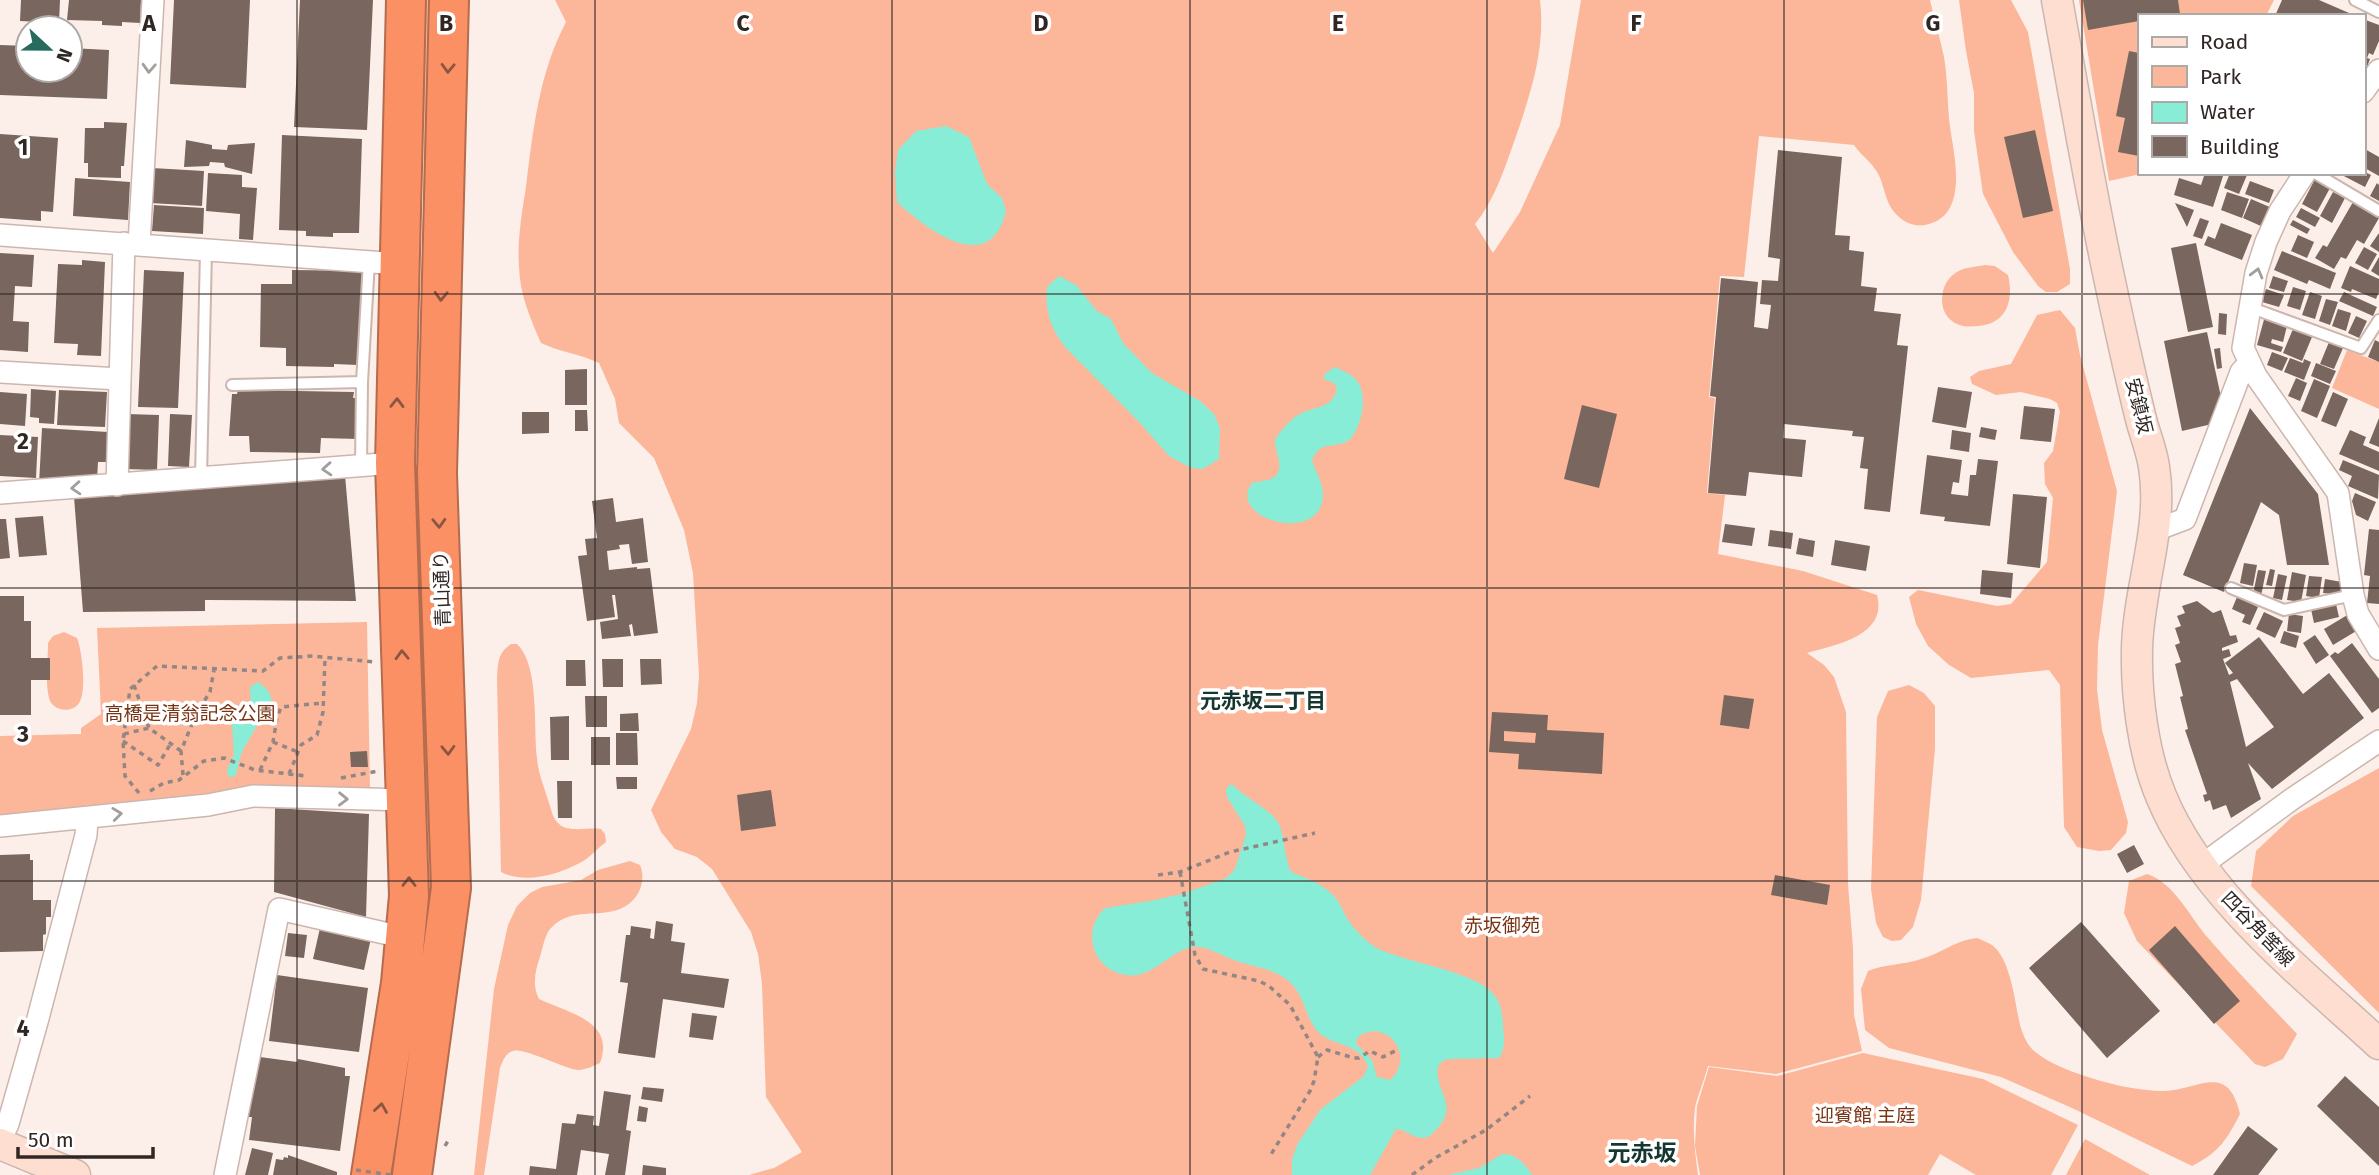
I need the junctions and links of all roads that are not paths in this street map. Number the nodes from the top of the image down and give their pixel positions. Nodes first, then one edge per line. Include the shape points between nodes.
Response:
1 (153, 0) edge
2 (406, 0) edge
3 (449, 0) edge
4 (2356, 0) edge
5 (2059, 9) edge
6 (2379, 12) edge
7 (2379, 70) edge
8 (2365, 89) edge
9 (2304, 175) edge
10 (2318, 175) edge
11 (2379, 211) edge
12 (0, 234) edge
13 (132, 243) junction
14 (206, 250) junction
15 (385, 262) junction
16 (2249, 307) junction
17 (2379, 320) edge
18 (2249, 363) junction
19 (0, 372) edge
20 (119, 379) junction
21 (362, 382) junction
22 (232, 385) dead end
23 (378, 465) junction
24 (201, 478) junction
25 (117, 485) junction
26 (0, 494) edge
27 (2153, 531) junction
28 (2231, 588) dead end
29 (2353, 595) junction
30 (2379, 649) edge
31 (2379, 741) edge
32 (2160, 794) joint
33 (407, 800) junction
34 (87, 818) junction
35 (0, 826) edge
36 (2202, 865) junction
37 (406, 938) junction
38 (2379, 1044) edge
39 (0, 1142) edge
40 (363, 1173) edge
41 (75, 1175) edge
42 (225, 1175) edge
43 (412, 1175) edge

1 -> 13 street
2 - 15 highway
3 -> 43 highway, 青山通り via 438,473 451,888
4 - 6 lane
5 - 27 main road, 安鎮坂 via 2109,280 2154,465
7 - 8 street
16 -> 9 street via 2266,242
10 - 11 lane
12 - 13 street
13 - 14 street
13 - 20 street
14 - 15 street
14 - 24 lane
15 - 21 lane
23 -> 15 highway
16 - 17 lane via 2361,348
16 - 18 street via 2244,348
18 - 27 street via 2241,372 2185,519
18 - 29 street via 2338,493
19 - 20 street
20 - 25 street
21 - 22 lane
21 - 23 lane
23 -> 24 street
33 -> 23 highway
24 - 25 street
25 -> 26 street
27 - 32 main road, 安鎮坂 via 2137,646 2137,692
28 - 29 lane via 2284,610
29 - 30 street via 2358,614
31 - 36 street
32 - 36 main road, 四谷角筈線
34 -> 33 street via 253,796
37 -> 33 highway
34 - 35 street
34 - 39 street via 37,1022
36 - 38 main road, 四谷角筈線 via 2249,924
40 -> 37 highway
37 - 42 street via 279,909
39 - 41 main road

